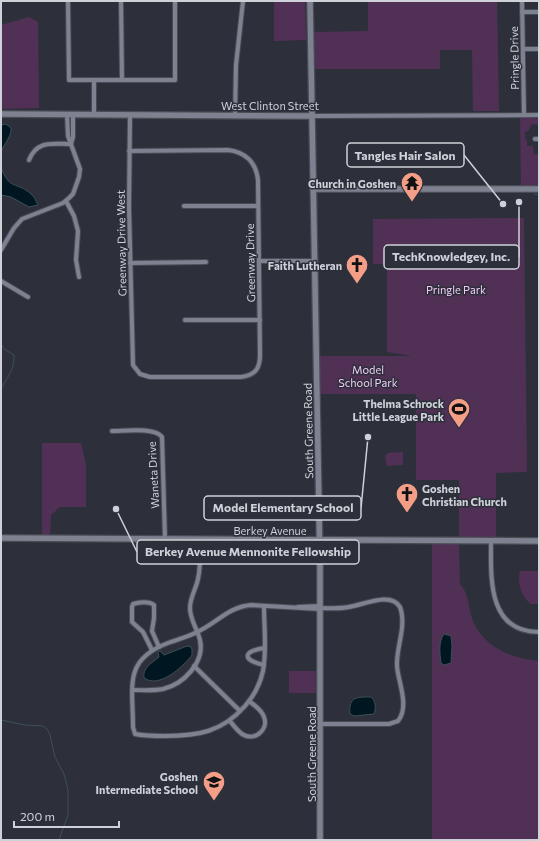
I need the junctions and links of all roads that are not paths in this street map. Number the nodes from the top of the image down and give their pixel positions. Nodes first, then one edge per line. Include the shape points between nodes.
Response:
1 (68, 1) edge
2 (121, 1) edge
3 (175, 1) edge
4 (243, 1) edge
5 (310, 1) edge
6 (522, 1) edge
7 (522, 12) junction
8 (539, 12) edge
9 (523, 49) junction
10 (539, 49) edge
11 (122, 80) junction
12 (94, 81) junction
13 (1, 114) edge
14 (70, 114) junction
15 (94, 114) junction
16 (130, 114) junction
17 (235, 115) junction
18 (524, 115) junction
19 (539, 115) edge
20 (311, 116) junction
21 (71, 144) junction
22 (129, 151) junction
23 (29, 160) dead end
24 (313, 189) junction
25 (539, 189) edge
26 (66, 201) junction
27 (184, 206) dead end
28 (258, 206) junction
29 (1, 250) edge
30 (315, 261) junction
31 (130, 262) junction
32 (206, 262) dead end
33 (259, 262) junction
34 (79, 277) dead end
35 (1, 281) edge
36 (28, 298) dead end
37 (185, 320) dead end
38 (260, 320) junction
39 (256, 372) joint
40 (112, 431) dead end
41 (1, 538) edge
42 (165, 539) junction
43 (200, 539) junction
44 (319, 540) junction
45 (491, 541) junction
46 (539, 541) edge
47 (264, 606) junction
48 (320, 608) junction
49 (197, 632) junction
50 (539, 632) edge
51 (159, 647) junction
52 (265, 648) junction
53 (152, 650) junction
54 (264, 665) junction
55 (194, 666) junction
56 (133, 690) junction
57 (249, 701) junction
58 (240, 711) junction
59 (230, 721) junction
60 (321, 724) junction
61 (320, 840) edge

1 - 12 street via 69,80
2 - 11 street
3 - 11 street via 175,80
4 - 17 street via 236,65
5 - 20 street, South Greene Road
6 - 7 street, Pringle Drive
7 - 8 street
7 - 9 street, Pringle Drive
9 - 10 street
9 - 18 street, Pringle Drive
11 - 12 street
12 - 15 street
13 - 14 street, West Clinton Street
14 - 15 street, West Clinton Street
14 - 21 street via 68,136
15 - 16 street, West Clinton Street
16 - 17 street, West Clinton Street
16 - 22 street, Greenway Drive West
17 - 20 street, West Clinton Street
18 - 19 street, West Clinton Street
18 - 20 street, West Clinton Street
20 - 24 street, South Greene Road
21 - 23 street via 43,145 36,148
21 - 26 street via 78,161 79,173 73,194
22 - 28 street, Greenway Drive via 239,152 253,164 257,174
22 - 31 street, Greenway Drive West
24 - 25 street
24 - 30 street, South Greene Road
26 - 29 street via 22,219
26 - 34 street via 74,216 78,232 76,264
27 - 28 street
28 - 33 street, Greenway Drive
30 - 33 street
30 - 44 street, South Greene Road
31 - 32 street
31 - 39 street, Greenway Drive West via 132,361 136,371 150,377 241,377
33 - 38 street, Greenway Drive
35 - 36 street
37 - 38 street
38 - 39 street, Greenway Drive via 260,363
40 - 42 street, Waneta Drive via 153,431 162,437
41 - 42 street, Berkey Avenue
42 - 43 street, Berkey Avenue
43 - 44 street, Berkey Avenue
43 - 49 street via 198,578 190,603 191,619
44 - 45 street, Berkey Avenue
44 - 48 street, South Greene Road
45 - 46 street, Berkey Avenue
45 - 50 street via 492,584 499,611 506,620 516,626
47 - 48 street
47 - 49 street via 236,608
47 - 52 street
48 - 60 street, South Greene Road
48 - 60 street via 345,608 372,601 390,600 400,607 402,625 397,658 402,714 398,721 389,724
49 - 51 street
49 - 55 street via 200,650
51 - 53 street
51 - 53 street via 152,631 154,605 137,602 132,607 132,622 143,632
52 - 54 street
52 - 54 street via 248,653 251,662
53 - 56 street via 141,659 136,668
54 - 57 street via 262,676
55 - 56 street via 187,676 171,686 157,690
55 - 58 street
56 - 59 street via 134,734 192,735 210,731
57 - 58 street
57 - 59 street via 264,717 264,728 260,733 249,737 242,734
58 - 59 street
60 - 61 street, South Greene Road

